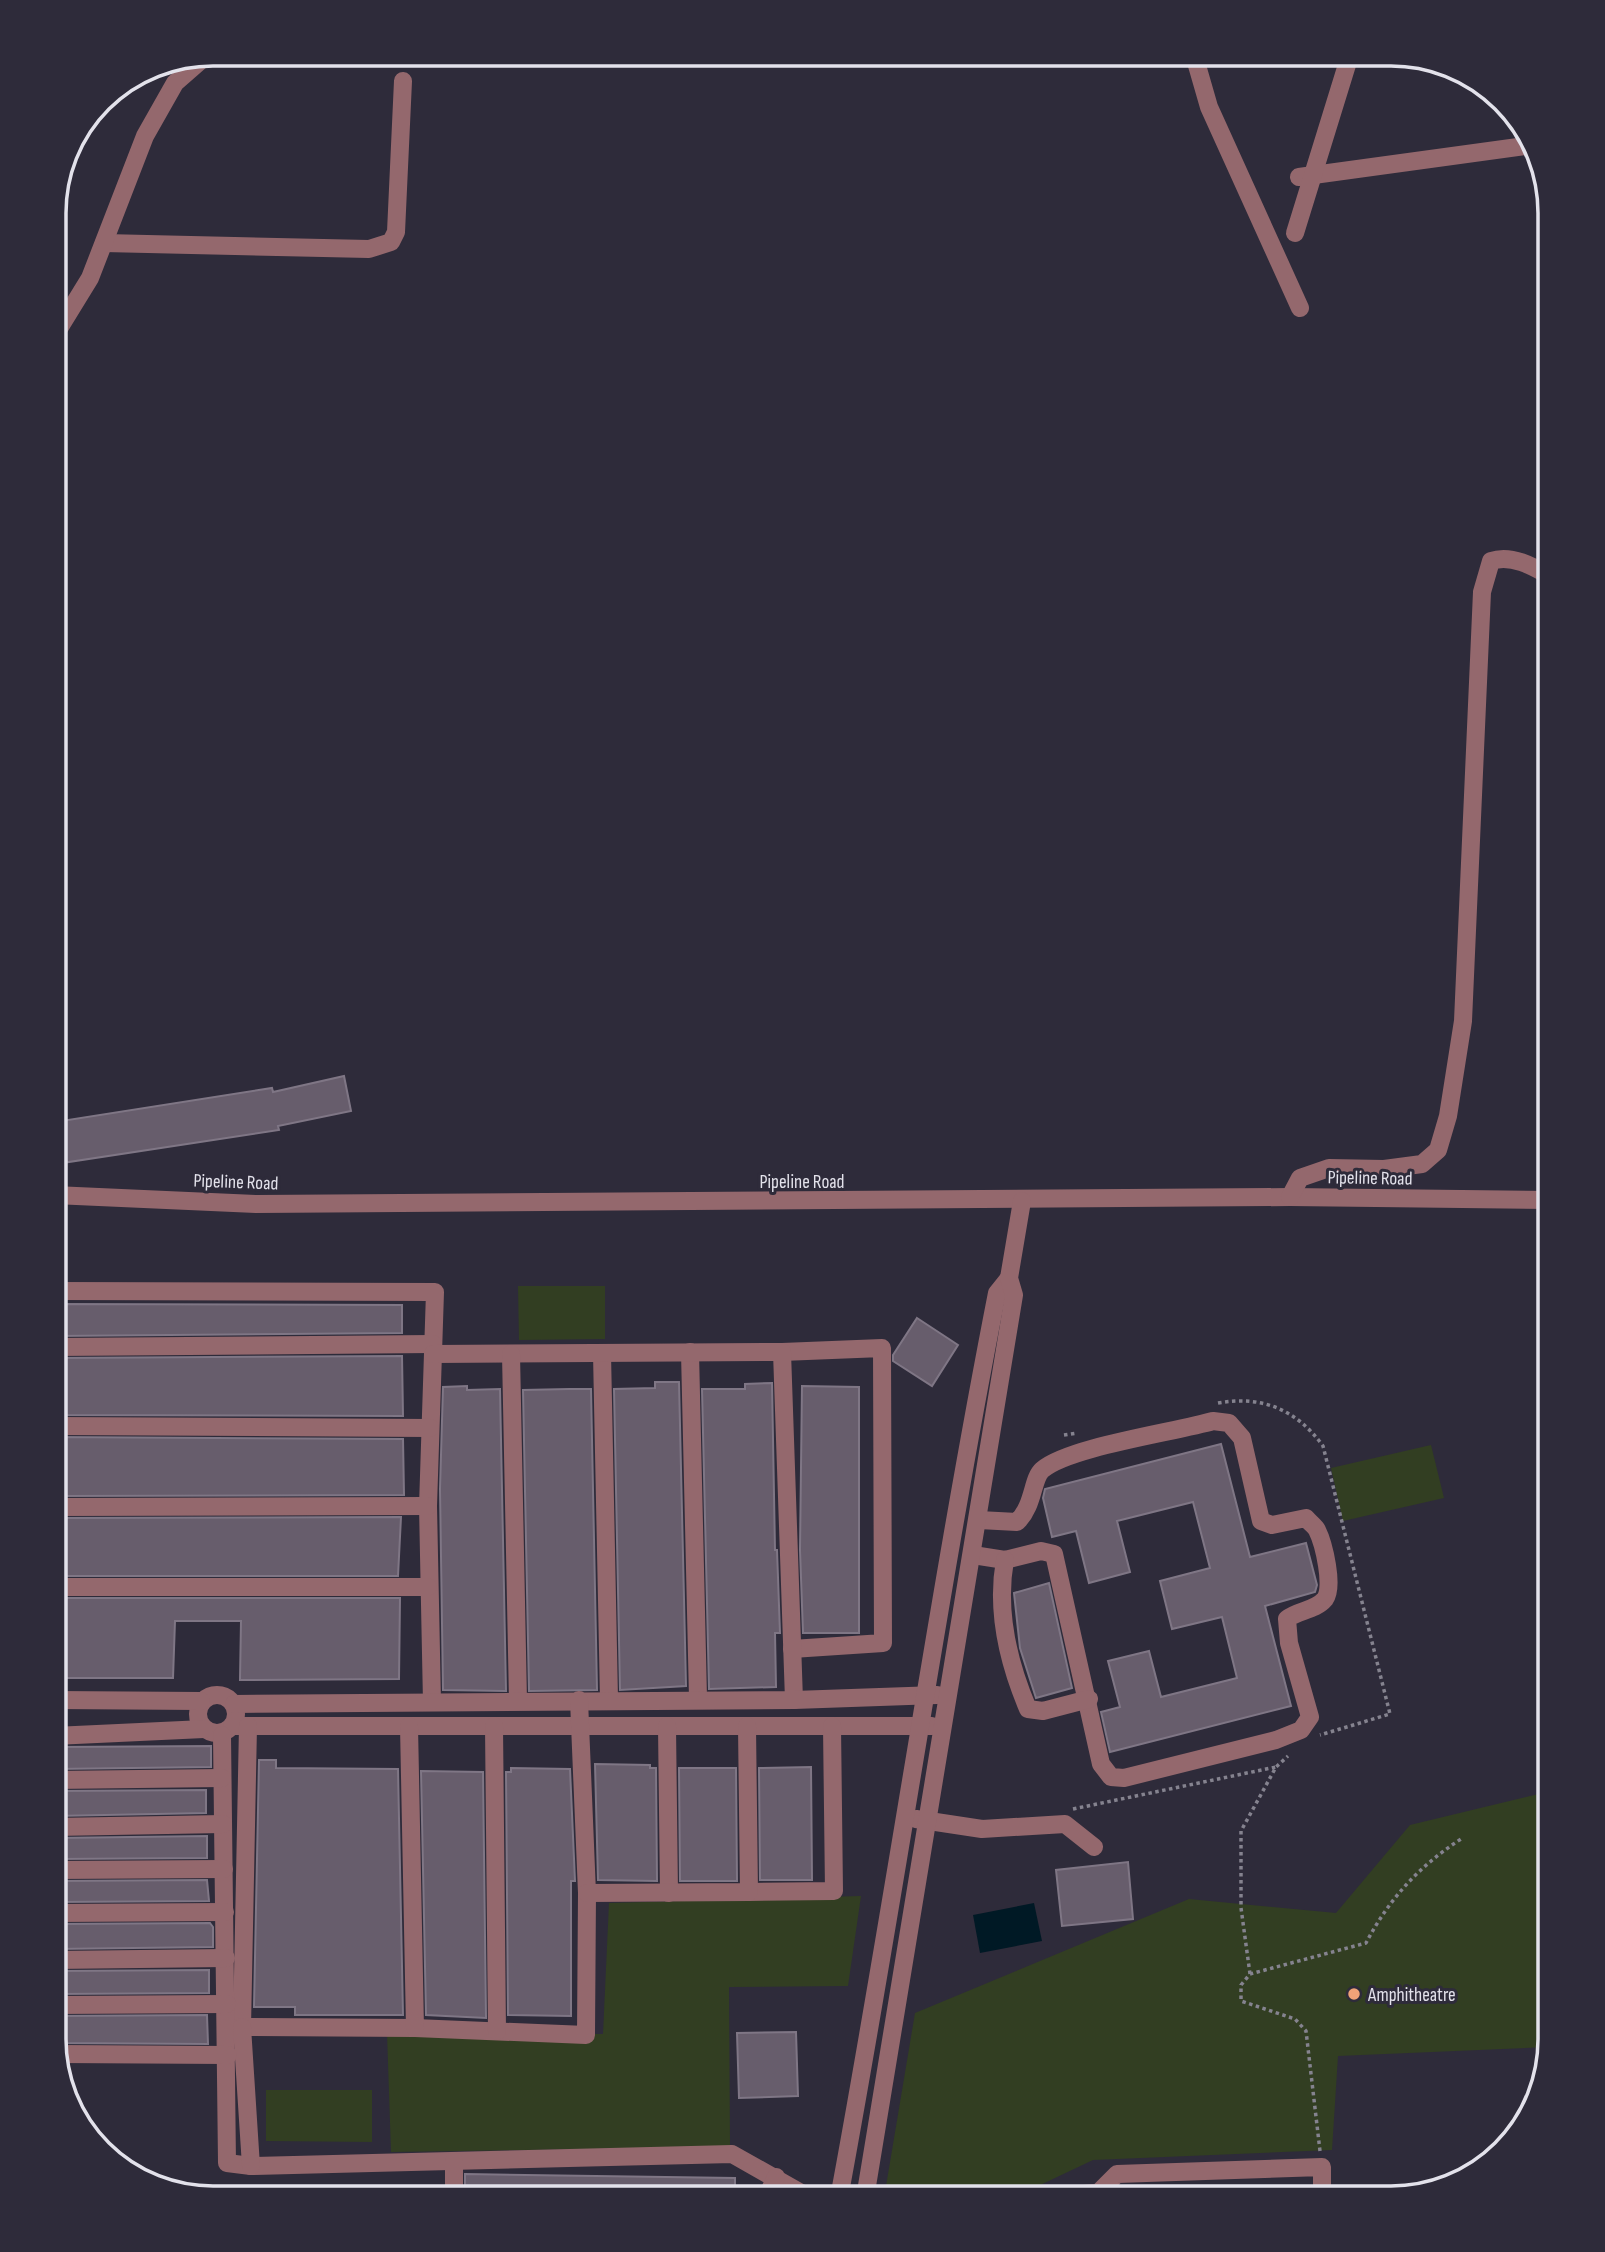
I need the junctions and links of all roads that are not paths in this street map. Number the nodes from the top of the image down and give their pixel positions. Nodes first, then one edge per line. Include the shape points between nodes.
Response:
1 (1197, 67) edge
2 (1346, 67) edge
3 (192, 68) edge
4 (403, 80) dead end
5 (1522, 146) edge
6 (1306, 176) junction
7 (1295, 233) dead end
8 (104, 243) junction
9 (1300, 308) dead end
10 (67, 316) edge
11 (1538, 569) edge
12 (66, 1196) edge
13 (1290, 1197) junction
14 (1538, 1200) edge
15 (1022, 1201) junction
16 (1009, 1278) junction
17 (66, 1291) edge
18 (66, 1347) edge
19 (433, 1349) junction
20 (690, 1352) junction
21 (782, 1352) junction
22 (602, 1353) junction
23 (511, 1354) junction
24 (66, 1426) edge
25 (430, 1428) junction
26 (968, 1438) junction
27 (992, 1441) junction
28 (428, 1506) junction
29 (66, 1507) edge
30 (979, 1520) junction
31 (973, 1555) junction
32 (1005, 1560) junction
33 (66, 1587) edge
34 (428, 1587) junction
35 (792, 1649) junction
36 (926, 1695) junction
37 (949, 1696) junction
38 (698, 1698) junction
39 (609, 1699) junction
40 (1089, 1699) junction
41 (66, 1700) edge
42 (579, 1700) junction
43 (794, 1700) junction
44 (201, 1701) junction
45 (518, 1701) junction
46 (432, 1702) junction
47 (234, 1704) junction
48 (409, 1726) junction
49 (494, 1726) junction
50 (579, 1726) junction
51 (667, 1726) junction
52 (747, 1726) junction
53 (832, 1726) junction
54 (921, 1726) junction
55 (943, 1727) junction
56 (226, 1729) junction
57 (66, 1736) edge
58 (222, 1778) junction
59 (66, 1780) edge
60 (906, 1817) junction
61 (927, 1821) junction
62 (223, 1824) junction
63 (66, 1826) edge
64 (1094, 1847) dead end
65 (224, 1869) junction
66 (66, 1870) edge
67 (749, 1892) junction
68 (669, 1893) junction
69 (587, 1894) junction
70 (225, 1912) junction
71 (66, 1913) edge
72 (226, 1958) junction
73 (66, 1960) edge
74 (227, 2004) junction
75 (66, 2005) edge
76 (242, 2027) junction
77 (415, 2028) junction
78 (497, 2031) junction
79 (68, 2054) edge
80 (228, 2055) junction
81 (454, 2161) junction
82 (251, 2166) junction
83 (776, 2177) junction
84 (454, 2185) edge
85 (772, 2185) edge
86 (790, 2185) edge
87 (841, 2186) edge
88 (867, 2186) edge
89 (1105, 2186) edge
90 (1322, 2186) edge

1 - 9 street via 1209,107
2 - 6 street
3 - 8 street via 175,83 145,136
4 - 8 street via 396,232 391,242 369,249
5 - 6 street
6 - 7 street
8 - 10 street
11 - 13 street via 1501,558 1490,561 1482,592 1463,1021 1438,1150 1422,1164 1329,1168 1300,1178
12 - 15 street, Pipeline Road via 256,1204
13 - 14 street, Pipeline Road
13 - 15 street, Pipeline Road
15 - 16 street
16 - 26 street via 996,1293
16 - 27 street via 1014,1295
17 - 19 street via 435,1292
18 - 19 street
19 - 23 street
19 - 25 street
20 - 21 street
20 - 22 street
20 - 38 street
21 - 35 street
21 - 35 street via 882,1348 883,1643
22 - 23 street
22 - 39 street
23 - 45 street
24 - 25 street
25 - 28 street
26 - 27 street
26 - 36 street
27 - 30 street
28 - 29 street
28 - 34 street
30 - 31 street
30 - 40 street via 1017,1522 1027,1513 1039,1472 1052,1462 1213,1421 1229,1423 1242,1438 1261,1521 1272,1525 1306,1518 1317,1529 1330,1582 1326,1598 1287,1619 1289,1643 1310,1717 1301,1730 1124,1779 1111,1777 1101,1764
31 - 32 street
31 - 37 street
32 - 40 street via 1041,1551 1054,1554
32 - 40 street via 1001,1612 1028,1709 1043,1711
33 - 34 street
34 - 46 street
35 - 43 street
36 - 37 street
36 - 43 street
36 - 54 street
37 - 55 street
38 - 39 street
38 - 43 street
39 - 42 street
41 - 44 street
42 - 45 street
42 - 50 street
44 - 47 street via 222,1695
44 - 56 street via 197,1716
45 - 46 street
46 - 47 street
47 - 56 street via 236,1712
48 - 49 street
48 - 56 street
48 - 77 street
49 - 50 street
49 - 78 street
50 - 51 street
50 - 69 street
51 - 52 street
51 - 68 street
52 - 53 street
52 - 67 street
53 - 54 street
53 - 67 street via 834,1891
54 - 55 street
54 - 60 street
55 - 61 street
56 - 57 street
56 - 58 street
56 - 76 street
58 - 59 street
58 - 62 street
60 - 61 street
60 - 87 street
61 - 64 street via 1006,1830 1065,1824
61 - 88 street
62 - 63 street
62 - 65 street
65 - 66 street
65 - 70 street
67 - 68 street
68 - 69 street
69 - 78 street via 586,2035
70 - 71 street
70 - 72 street
72 - 73 street
72 - 74 street
74 - 75 street
74 - 80 street
76 - 77 street
76 - 82 street
77 - 78 street
79 - 80 street
80 - 82 street via 227,2164
81 - 82 street
81 - 83 street via 732,2154
81 - 84 street
83 - 85 street
83 - 86 street
89 - 90 street via 1117,2174 1322,2167

